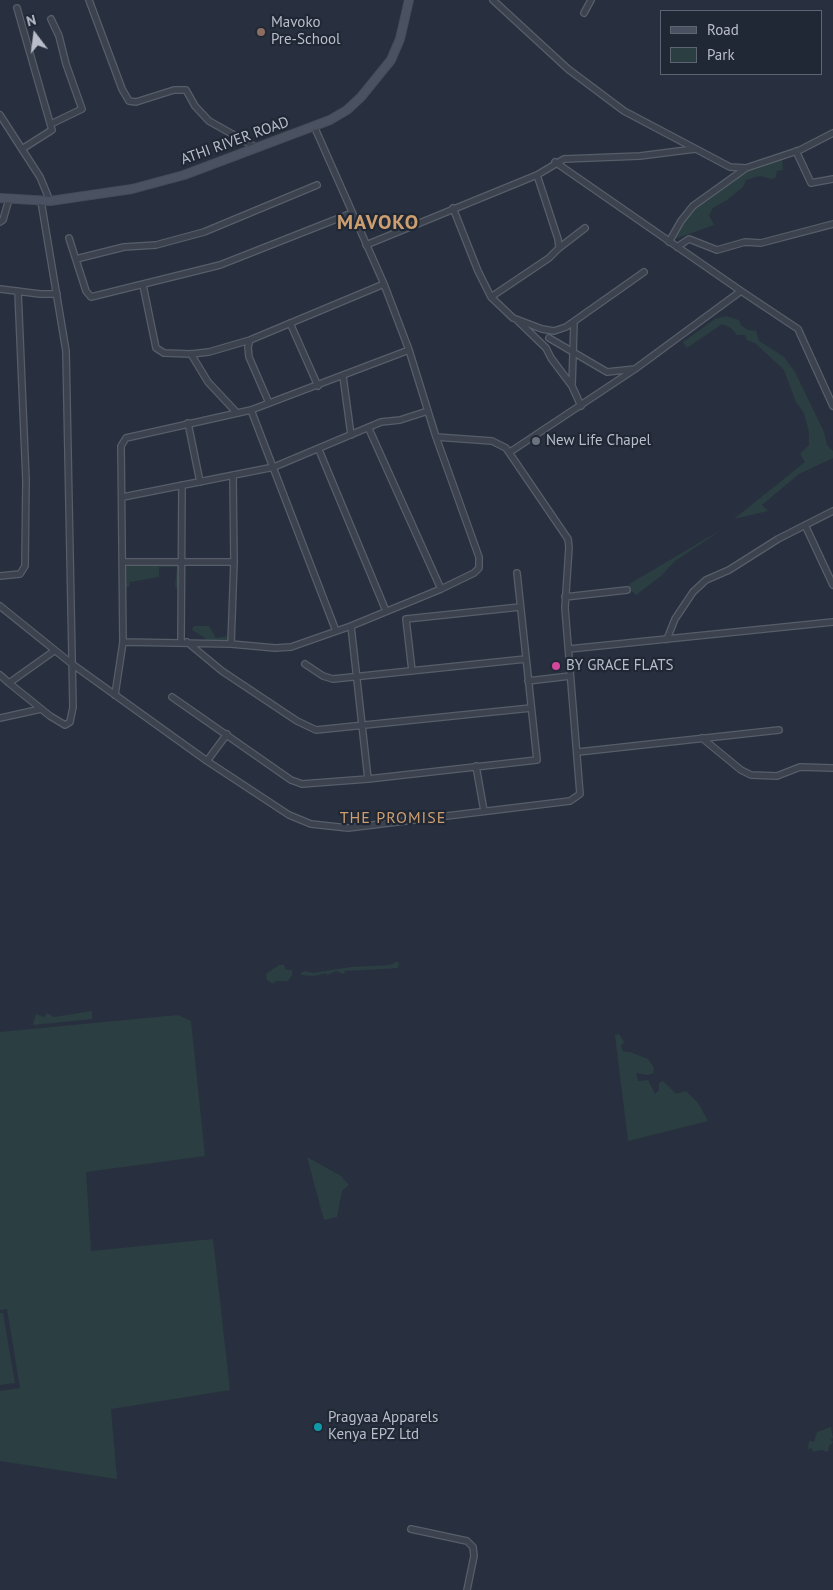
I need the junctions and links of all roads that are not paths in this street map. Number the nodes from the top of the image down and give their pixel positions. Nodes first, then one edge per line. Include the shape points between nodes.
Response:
1 (88, 0) edge
2 (409, 0) edge
3 (493, 0) edge
4 (591, 0) edge
5 (17, 8) dead end
6 (584, 13) dead end
7 (51, 19) dead end
8 (0, 115) edge
9 (51, 124) junction
10 (314, 126) junction
11 (833, 133) edge
12 (257, 148) junction
13 (22, 149) junction
14 (695, 149) junction
15 (796, 151) junction
16 (555, 162) junction
17 (746, 168) junction
18 (537, 174) junction
19 (833, 178) edge
20 (317, 185) dead end
21 (0, 198) edge
22 (9, 199) junction
23 (46, 201) junction
24 (453, 208) junction
25 (352, 213) junction
26 (0, 222) edge
27 (833, 224) edge
28 (585, 228) dead end
29 (68, 238) dead end
30 (669, 242) junction
31 (366, 245) junction
32 (677, 247) junction
33 (559, 248) junction
34 (76, 259) junction
35 (644, 272) dead end
36 (384, 284) junction
37 (143, 285) junction
38 (0, 288) edge
39 (18, 291) junction
40 (741, 291) junction
41 (57, 294) junction
42 (491, 297) junction
43 (517, 320) junction
44 (574, 322) junction
45 (290, 323) junction
46 (554, 331) junction
47 (549, 338) junction
48 (250, 340) junction
49 (543, 346) junction
50 (409, 350) junction
51 (572, 351) junction
52 (191, 354) junction
53 (635, 369) junction
54 (343, 376) junction
55 (318, 386) junction
56 (572, 386) junction
57 (269, 403) junction
58 (581, 406) junction
59 (833, 406) edge
60 (251, 410) junction
61 (428, 411) junction
62 (237, 412) junction
63 (188, 423) junction
64 (369, 429) junction
65 (351, 436) junction
66 (436, 437) junction
67 (319, 450) junction
68 (510, 452) junction
69 (274, 467) junction
70 (233, 475) junction
71 (200, 482) junction
72 (182, 485) junction
73 (123, 497) junction
74 (833, 511) edge
75 (806, 525) junction
76 (123, 562) junction
77 (182, 562) junction
78 (234, 562) junction
79 (517, 573) dead end
80 (0, 576) edge
81 (833, 584) edge
82 (440, 589) junction
83 (627, 590) dead end
84 (565, 597) junction
85 (0, 606) edge
86 (520, 606) junction
87 (386, 611) junction
88 (833, 622) edge
89 (351, 626) junction
90 (336, 631) junction
91 (667, 639) junction
92 (123, 642) junction
93 (184, 642) junction
94 (231, 644) junction
95 (569, 649) junction
96 (54, 651) junction
97 (526, 659) junction
98 (72, 664) junction
99 (305, 664) dead end
100 (412, 671) junction
101 (0, 675) edge
102 (570, 676) junction
103 (356, 677) junction
104 (528, 681) junction
105 (9, 683) junction
106 (115, 695) junction
107 (172, 697) dead end
108 (531, 708) junction
109 (41, 709) junction
110 (0, 718) edge
111 (362, 726) junction
112 (779, 730) dead end
113 (226, 734) junction
114 (702, 738) junction
115 (578, 752) junction
116 (207, 761) junction
117 (476, 766) junction
118 (833, 768) edge
119 (368, 779) junction
120 (484, 811) junction
121 (411, 1529) dead end
122 (468, 1590) edge

1 - 12 street via 129,101 186,90 209,121
2 - 10 main road, ATHI RIVER ROAD via 400,39 386,66 347,110
3 - 14 street via 593,90 624,111
4 - 6 street
5 - 9 street
7 - 9 street via 82,109
8 - 13 street
9 - 13 street via 51,131
10 - 12 main road, ATHI RIVER ROAD
10 - 25 street
11 - 15 street
12 - 23 main road, ATHI RIVER ROAD via 159,182 103,194
13 - 23 street via 40,178
14 - 16 street
14 - 17 street via 730,167
15 - 17 street
15 - 19 street via 811,183
16 - 18 street
16 - 30 street
17 - 30 street via 693,206
18 - 24 street
18 - 33 street
20 - 34 street via 204,232
21 - 22 main road, ATHI RIVER ROAD
22 - 23 main road, ATHI RIVER ROAD
22 - 26 street
23 - 41 street
24 - 31 street
24 - 42 street
25 - 31 street
25 - 37 street via 220,265
27 - 32 street via 761,243 738,244 717,250 689,239
28 - 33 street
29 - 34 street
30 - 32 street
31 - 36 street
32 - 40 street
33 - 42 street
34 - 37 street via 88,296
35 - 44 street
36 - 45 street
36 - 50 street
37 - 52 street via 156,348 164,353
38 - 39 street
39 - 41 street
39 - 80 street via 26,480 25,566 20,574
40 - 53 street
40 - 59 street via 798,329
41 - 98 street via 66,351
42 - 43 street
43 - 46 street
43 - 49 street
44 - 46 street
44 - 51 street
45 - 48 street
45 - 55 street
46 - 47 street
47 - 49 street
47 - 51 street
48 - 52 street
48 - 57 street via 249,357
49 - 56 street
50 - 54 street
50 - 61 street
51 - 53 street via 607,372
51 - 56 street
52 - 62 street via 208,382
53 - 58 street
54 - 55 street
54 - 65 street
55 - 57 street
56 - 58 street
57 - 60 street
58 - 68 street
60 - 62 street
60 - 69 street
61 - 64 street via 381,422
61 - 66 street
62 - 63 street
63 - 71 street
63 - 73 street via 126,438 121,446
64 - 65 street
64 - 82 street
65 - 67 street
66 - 68 street via 492,442
66 - 82 street via 480,564 474,572
67 - 69 street
67 - 87 street
68 - 84 street via 568,539
69 - 70 street
69 - 90 street
70 - 71 street
70 - 78 street
71 - 72 street
72 - 73 street
72 - 77 street
73 - 76 street
74 - 75 street
75 - 81 street
75 - 91 street via 706,580 693,592 675,619
76 - 77 street
76 - 92 street
77 - 78 street
77 - 93 street
78 - 94 street
79 - 86 street
82 - 87 street
83 - 84 street
84 - 95 street
85 - 96 street
86 - 97 street
86 - 100 street via 406,619
87 - 89 street
88 - 91 street
89 - 90 street
89 - 103 street
90 - 94 street via 291,647
91 - 95 street
92 - 93 street
92 - 106 street
93 - 94 street
93 - 111 street via 304,725 322,731
95 - 102 street
96 - 98 street
96 - 105 street
97 - 100 street
97 - 104 street
98 - 106 street
98 - 109 street via 70,722 65,725
99 - 103 street via 327,678
100 - 103 street
101 - 105 street
102 - 104 street
102 - 115 street
103 - 111 street
104 - 108 street
105 - 109 street
106 - 116 street
107 - 113 street
108 - 111 street
108 - 117 street via 537,760
109 - 110 street
111 - 119 street
112 - 114 street
113 - 116 street
113 - 119 street via 296,782 309,784
114 - 115 street
114 - 118 street via 751,775 778,776 800,767
115 - 120 street via 581,786 577,797 570,801
116 - 120 street via 289,815 324,827 348,828
117 - 119 street
117 - 120 street
121 - 122 street via 467,1541 473,1547

